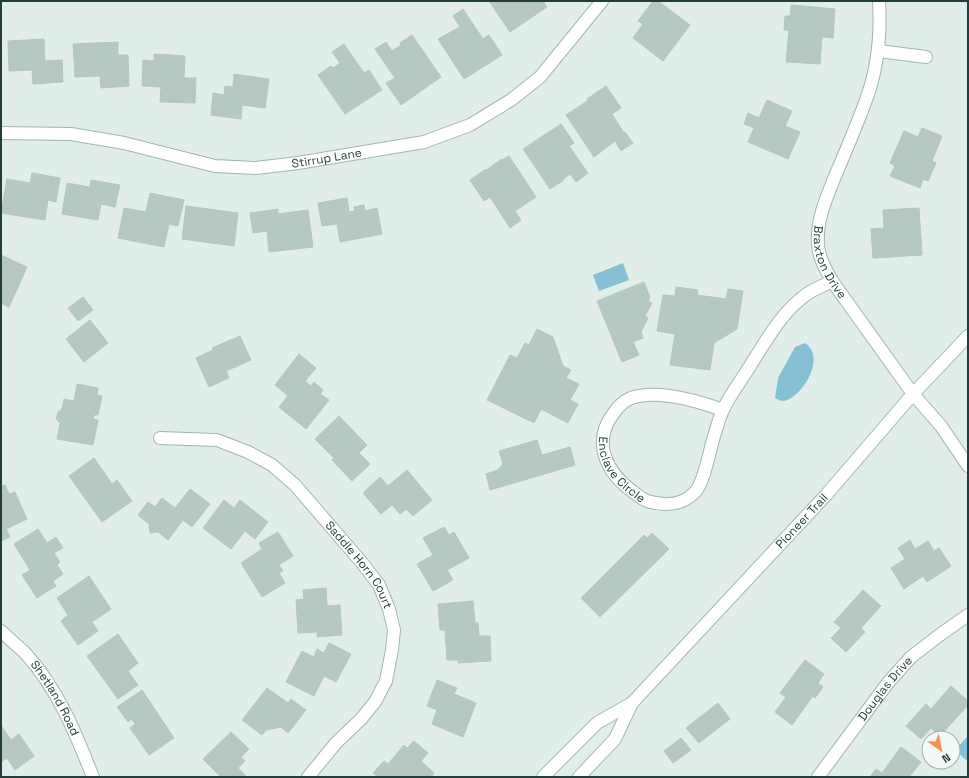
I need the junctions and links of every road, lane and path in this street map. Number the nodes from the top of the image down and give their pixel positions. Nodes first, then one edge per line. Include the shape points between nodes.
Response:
1 (602, 1) edge
2 (879, 1) edge
3 (879, 51) junction
4 (926, 57) dead end
5 (1, 132) edge
6 (832, 282) junction
7 (968, 336) edge
8 (913, 394) junction
9 (723, 410) junction
10 (160, 438) dead end
11 (968, 466) edge
12 (968, 615) edge
13 (1, 631) edge
14 (632, 703) junction
15 (93, 777) edge
16 (308, 777) edge
17 (543, 777) edge
18 (579, 777) edge
19 (818, 777) edge

1 - 5 street, Stirrup Lane via 540,77 511,100 470,125 424,142 256,168 215,166 124,143 71,134
2 - 3 street, Braxton Drive
3 - 4 street
3 - 6 street, Braxton Drive via 867,99 824,205 819,225 818,245 823,265
6 - 8 street, Braxton Drive
6 - 9 street, Enclave Circle via 804,296 785,314
7 - 8 street, Pioneer Trail
8 - 11 street, Braxton Drive via 941,426
8 - 14 street, Pioneer Trail via 826,495
9 - 9 street, Enclave Circle via 703,480 695,492 684,500 673,504 658,504 645,500 622,484 610,469 603,452 602,438 608,420 630,399 646,395 667,396
10 - 16 street, Saddle Horn Court via 217,440 272,465 295,485 379,585 394,630 386,681 375,702
12 - 19 street, Douglas Drive via 911,657 887,684
13 - 15 street, Shetland Road via 26,654 47,681 80,743
14 - 17 street, Pioneer Trail via 597,723
14 - 18 street, Pioneer Trail via 615,739

